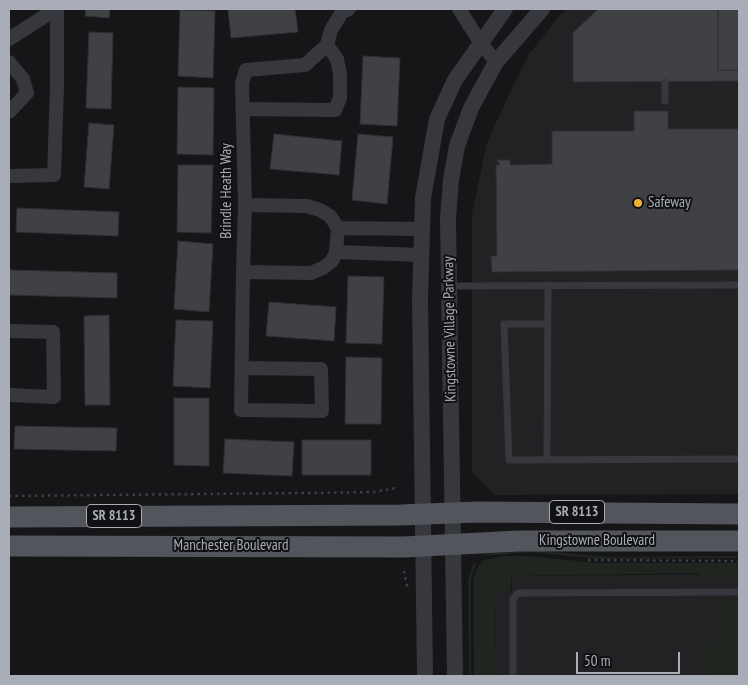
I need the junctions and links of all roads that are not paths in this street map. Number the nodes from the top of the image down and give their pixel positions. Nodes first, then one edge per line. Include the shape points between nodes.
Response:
1 (56, 9) edge
2 (349, 9) edge
3 (459, 9) edge
4 (506, 9) edge
5 (542, 9) edge
6 (9, 39) edge
7 (480, 42) junction
8 (327, 45) junction
9 (9, 62) edge
10 (496, 62) junction
11 (664, 82) dead end
12 (665, 101) dead end
13 (242, 109) junction
14 (9, 112) edge
15 (9, 176) edge
16 (245, 205) junction
17 (338, 228) junction
18 (421, 229) junction
19 (336, 252) junction
20 (421, 255) junction
21 (243, 272) junction
22 (548, 285) junction
23 (739, 285) edge
24 (450, 286) junction
25 (547, 324) junction
26 (9, 331) edge
27 (242, 368) junction
28 (9, 396) edge
29 (739, 459) edge
30 (546, 460) junction
31 (453, 513) junction
32 (423, 514) junction
33 (739, 514) edge
34 (9, 517) edge
35 (739, 541) edge
36 (454, 543) junction
37 (424, 545) junction
38 (9, 546) edge
39 (739, 592) edge
40 (425, 676) edge
41 (455, 676) edge
42 (513, 676) edge

1 - 6 street
1 - 15 street via 54,175
2 - 8 street, Brindle Heath Way via 342,12 331,30
3 - 7 street
4 - 7 street, Kingstowne Village Parkway
5 - 10 street, Kingstowne Village Parkway
7 - 10 street
7 - 18 street, Kingstowne Village Parkway via 455,80 437,119
8 - 13 street, Brindle Heath Way via 305,65 246,70 242,83
8 - 13 street via 337,59 340,74 340,98 334,110
9 - 14 street via 23,79 27,93
10 - 24 street, Kingstowne Village Parkway via 471,108 457,146 448,219
11 - 12 lane
13 - 16 street, Brindle Heath Way
16 - 17 street via 307,206 330,216
16 - 21 street, Brindle Heath Way
17 - 18 street
17 - 19 street
18 - 20 street, Kingstowne Village Parkway
19 - 20 street
19 - 21 street via 323,268 311,273
20 - 32 street, Kingstowne Village Parkway
21 - 27 street, Brindle Heath Way
22 - 23 lane
22 - 24 lane
22 - 25 lane
24 - 31 street, Kingstowne Village Parkway
25 - 30 lane
25 - 30 lane via 504,324 509,460
26 - 28 street via 53,332 54,396
27 - 27 street, Brindle Heath Way via 241,410 322,411 321,369
29 - 30 lane
31 - 32 main road, Manchester Boulevard / SR 8113
31 - 33 main road, Kingstowne Boulevard / SR 8113
31 - 36 street, Kingstowne Village Parkway
32 - 34 main road, Manchester Boulevard / SR 8113
32 - 37 street, Kingstowne Village Parkway
35 - 36 main road, Kingstowne Boulevard / SR 8113
36 - 37 main road, Manchester Boulevard / SR 8113
36 - 41 street, Kingstowne Village Parkway
37 - 38 main road, Manchester Boulevard / SR 8113
37 - 40 street, Kingstowne Village Parkway
39 - 42 lane via 518,593 513,599

